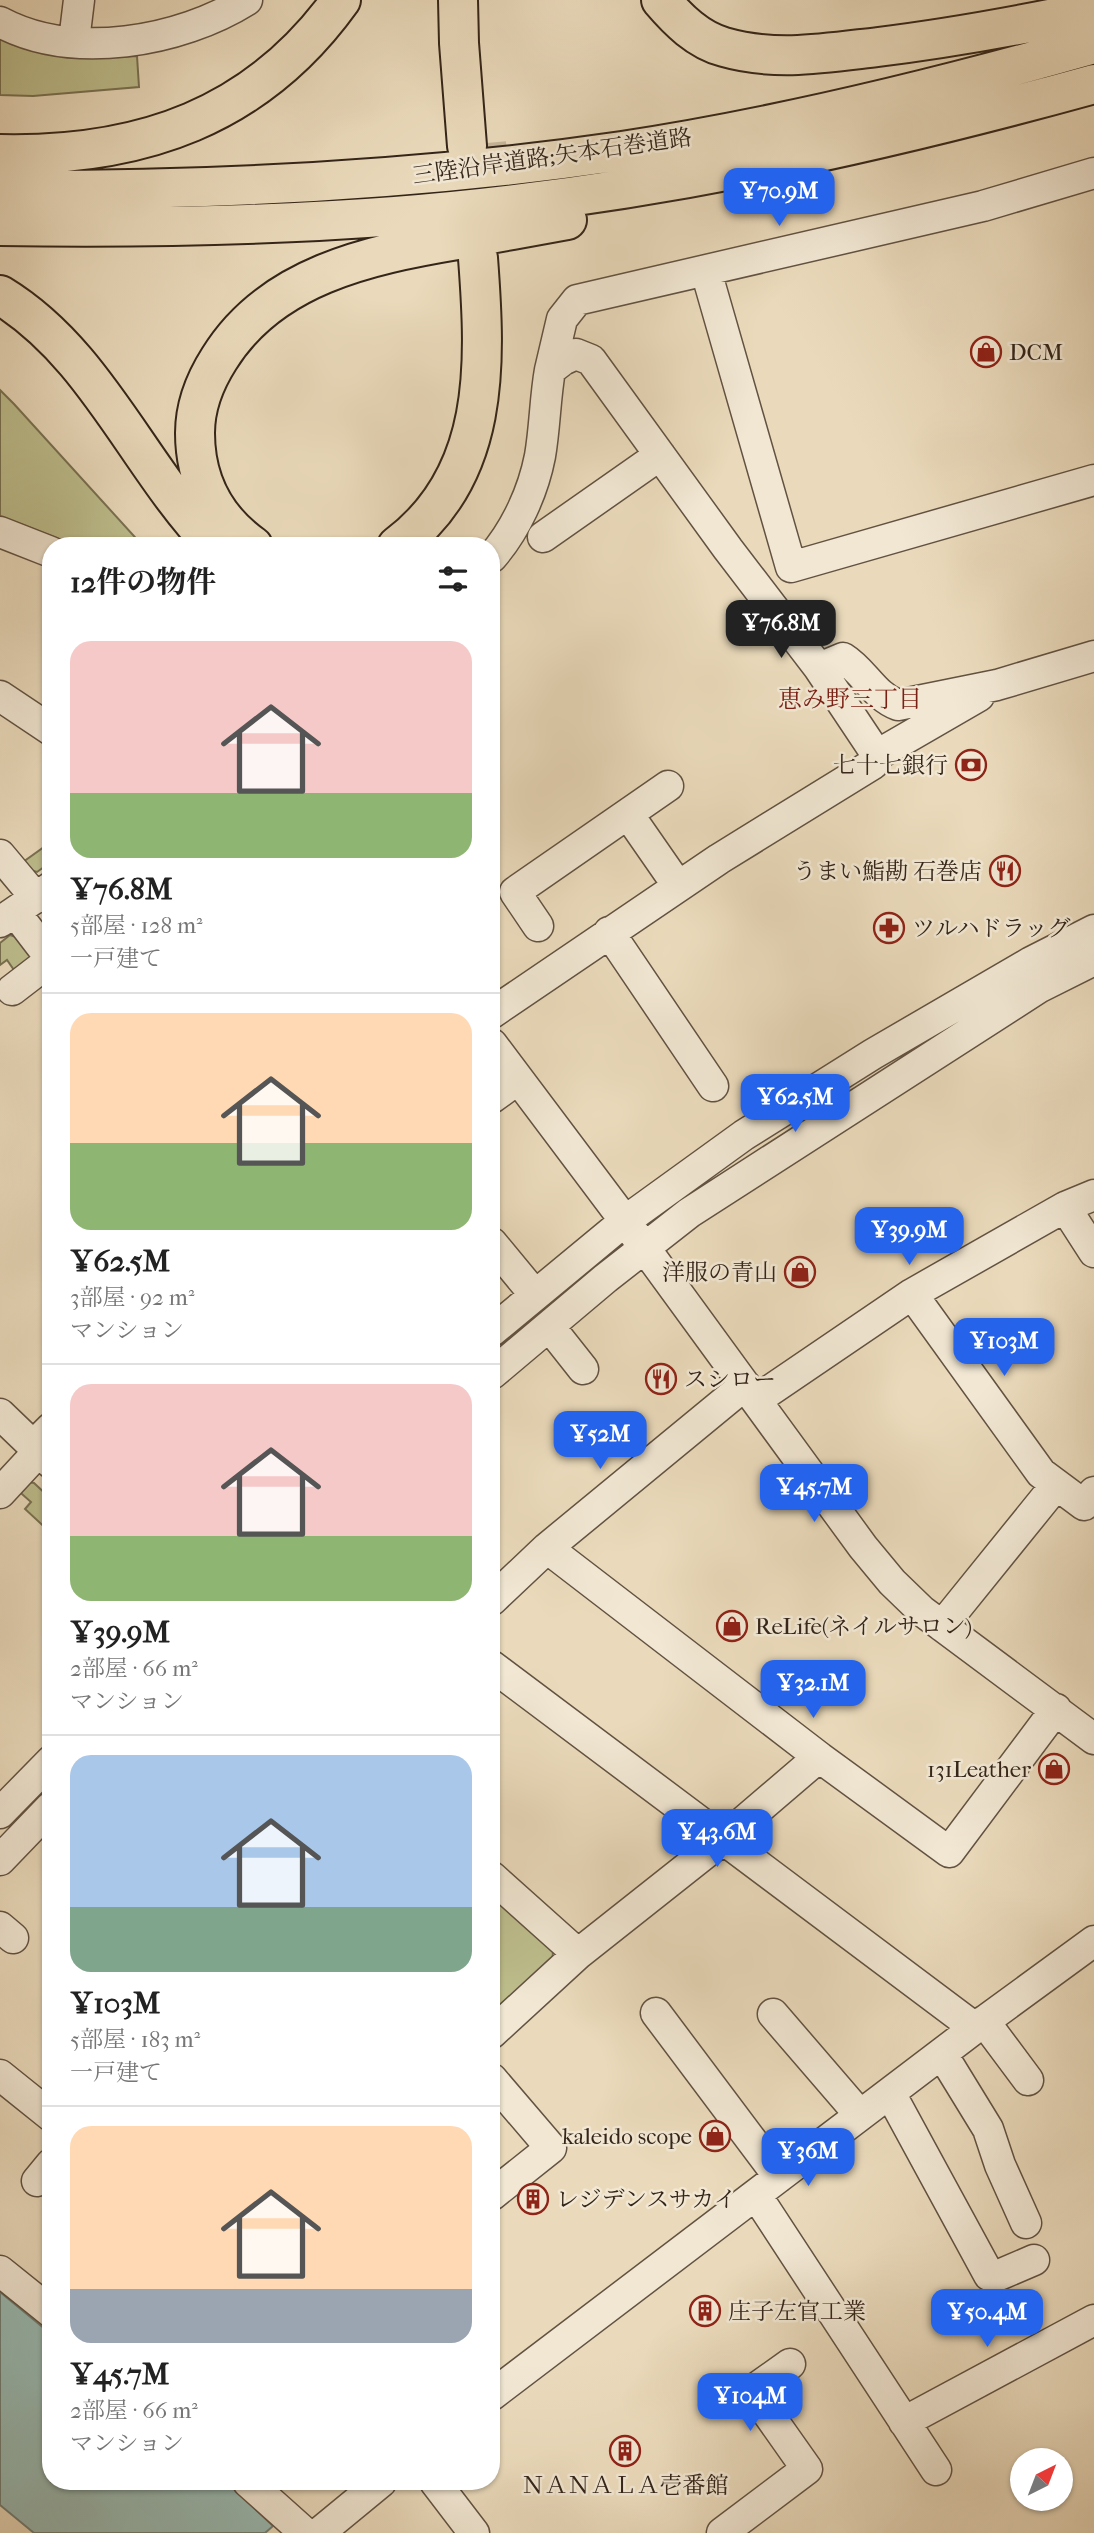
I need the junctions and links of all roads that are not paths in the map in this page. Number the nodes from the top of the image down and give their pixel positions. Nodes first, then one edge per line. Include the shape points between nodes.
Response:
1 (79, 0) edge
2 (247, 0) edge
3 (341, 0) edge
4 (458, 0) edge
5 (478, 0) edge
6 (661, 0) edge
7 (1094, 10) edge
8 (0, 22) edge
9 (74, 41) junction
10 (1094, 44) edge
11 (1094, 84) edge
12 (870, 141) junction
13 (0, 154) edge
14 (1094, 173) edge
15 (0, 190) edge
16 (0, 226) edge
17 (706, 271) junction
18 (0, 295) edge
19 (550, 370) junction
20 (660, 455) junction
21 (1094, 480) edge
22 (0, 532) edge
23 (207, 537) edge
24 (240, 537) edge
25 (408, 537) edge
26 (438, 537) edge
27 (543, 537) dead end
28 (500, 545) edge
29 (42, 548) edge
30 (1094, 656) edge
31 (819, 668) junction
32 (997, 685) junction
33 (0, 696) edge
34 (42, 724) edge
35 (877, 755) junction
36 (668, 786) dead end
37 (628, 814) junction
38 (0, 855) edge
39 (678, 886) junction
40 (25, 905) edge
41 (538, 926) dead end
42 (1094, 930) edge
43 (609, 932) junction
44 (42, 941) edge
45 (1094, 960) edge
46 (42, 967) edge
47 (12, 990) dead end
48 (500, 1007) edge
49 (500, 1055) edge
50 (518, 1079) junction
51 (713, 1086) dead end
52 (500, 1092) edge
53 (1094, 1195) edge
54 (1065, 1207) junction
55 (625, 1221) junction
56 (645, 1249) junction
57 (1094, 1251) edge
58 (500, 1253) edge
59 (912, 1294) junction
60 (535, 1295) junction
61 (500, 1324) edge
62 (549, 1326) junction
63 (500, 1367) edge
64 (583, 1369) dead end
65 (750, 1392) junction
66 (0, 1414) edge
67 (42, 1446) edge
68 (42, 1448) edge
69 (1056, 1485) junction
70 (1094, 1492) edge
71 (0, 1493) edge
72 (547, 1548) junction
73 (500, 1592) edge
74 (942, 1626) junction
75 (500, 1672) edge
76 (1056, 1709) junction
77 (1094, 1739) edge
78 (819, 1757) junction
79 (42, 1770) edge
80 (0, 1813) edge
81 (42, 1816) edge
82 (722, 1840) junction
83 (0, 1860) edge
84 (500, 1884) edge
85 (1094, 1941) edge
86 (578, 1954) junction
87 (656, 2013) dead end
88 (773, 2014) dead end
89 (980, 2025) junction
90 (500, 2026) edge
91 (942, 2054) junction
92 (0, 2075) edge
93 (1028, 2080) dead end
94 (500, 2088) edge
95 (890, 2093) junction
96 (42, 2109) edge
97 (860, 2115) junction
98 (779, 2178) junction
99 (500, 2189) edge
100 (755, 2195) junction
101 (1026, 2223) dead end
102 (1034, 2260) dead end
103 (0, 2271) edge
104 (42, 2305) edge
105 (1094, 2320) edge
106 (790, 2364) dead end
107 (500, 2389) edge
108 (904, 2422) junction
109 (936, 2470) dead end
110 (257, 2490) edge
111 (371, 2490) edge
112 (441, 2490) edge
113 (305, 2533) edge
114 (319, 2533) edge
115 (474, 2533) edge
116 (722, 2533) edge

1 - 9 street
2 - 9 street via 222,16 165,35 119,43
3 - 13 highway via 286,63 239,98 184,126 104,147
4 - 5 highway via 459,43 477,144
6 - 7 highway via 700,36 722,47 778,56 835,54 952,38
8 - 9 street via 48,39
10 - 15 highway, 三陸沿岸道路;矢本石巻道路 via 856,106 550,160 238,187
11 - 12 highway, 三陸沿岸道路;矢本石巻道路
12 - 16 highway, 三陸沿岸道路;矢本石巻道路 via 631,187 397,216 234,225
12 - 24 highway via 758,178 641,207 366,258 273,301 229,342 212,369 195,424 195,450 209,499
14 - 17 street via 983,206
17 - 19 street via 577,300 562,319
17 - 21 street via 791,567
18 - 23 highway via 43,327 84,372 168,492
19 - 20 street via 576,354 591,360
19 - 28 street via 540,456 523,510
20 - 27 street
20 - 31 street
22 - 29 street
25 - 26 highway via 447,495 471,442 478,406 488,257 504,345 497,416 474,486
30 - 32 street
31 - 32 street via 843,658 884,700 898,705
31 - 35 street
32 - 35 street
33 - 34 street
35 - 39 street via 873,764
36 - 37 street
37 - 39 street
37 - 41 street via 515,892
38 - 40 street
39 - 43 street
40 - 44 street
42 - 55 street via 873,1054 744,1135
43 - 48 street
43 - 51 street
45 - 56 street via 1040,987 795,1143 689,1213
46 - 47 street
49 - 50 street
50 - 52 street
50 - 55 street
53 - 54 street
54 - 57 street
54 - 59 street
55 - 56 street
55 - 60 street
56 - 62 street
56 - 65 street
58 - 60 street
59 - 65 street
59 - 69 street via 1041,1473
60 - 61 street
62 - 63 street
62 - 64 street
65 - 72 street
65 - 74 street via 863,1548 892,1583
66 - 67 street
68 - 71 street
69 - 70 street via 1084,1505
69 - 74 street
72 - 73 street
72 - 78 street
74 - 76 street
75 - 82 street
76 - 77 street
76 - 78 street via 949,1852
78 - 82 street
79 - 80 street
81 - 83 street
82 - 86 street
82 - 89 street
84 - 86 street
85 - 89 street
86 - 90 street
87 - 98 street
88 - 97 street
89 - 91 street
89 - 93 street
91 - 95 street
91 - 101 street via 988,2129
92 - 96 street
94 - 99 street via 551,2148
95 - 97 street
95 - 102 street via 989,2275 999,2276
97 - 98 street
98 - 100 street
100 - 107 street
100 - 108 street
103 - 104 street
105 - 108 street
106 - 116 street via 752,2391 807,2469
108 - 109 street
110 - 113 street
111 - 114 street
112 - 115 street

